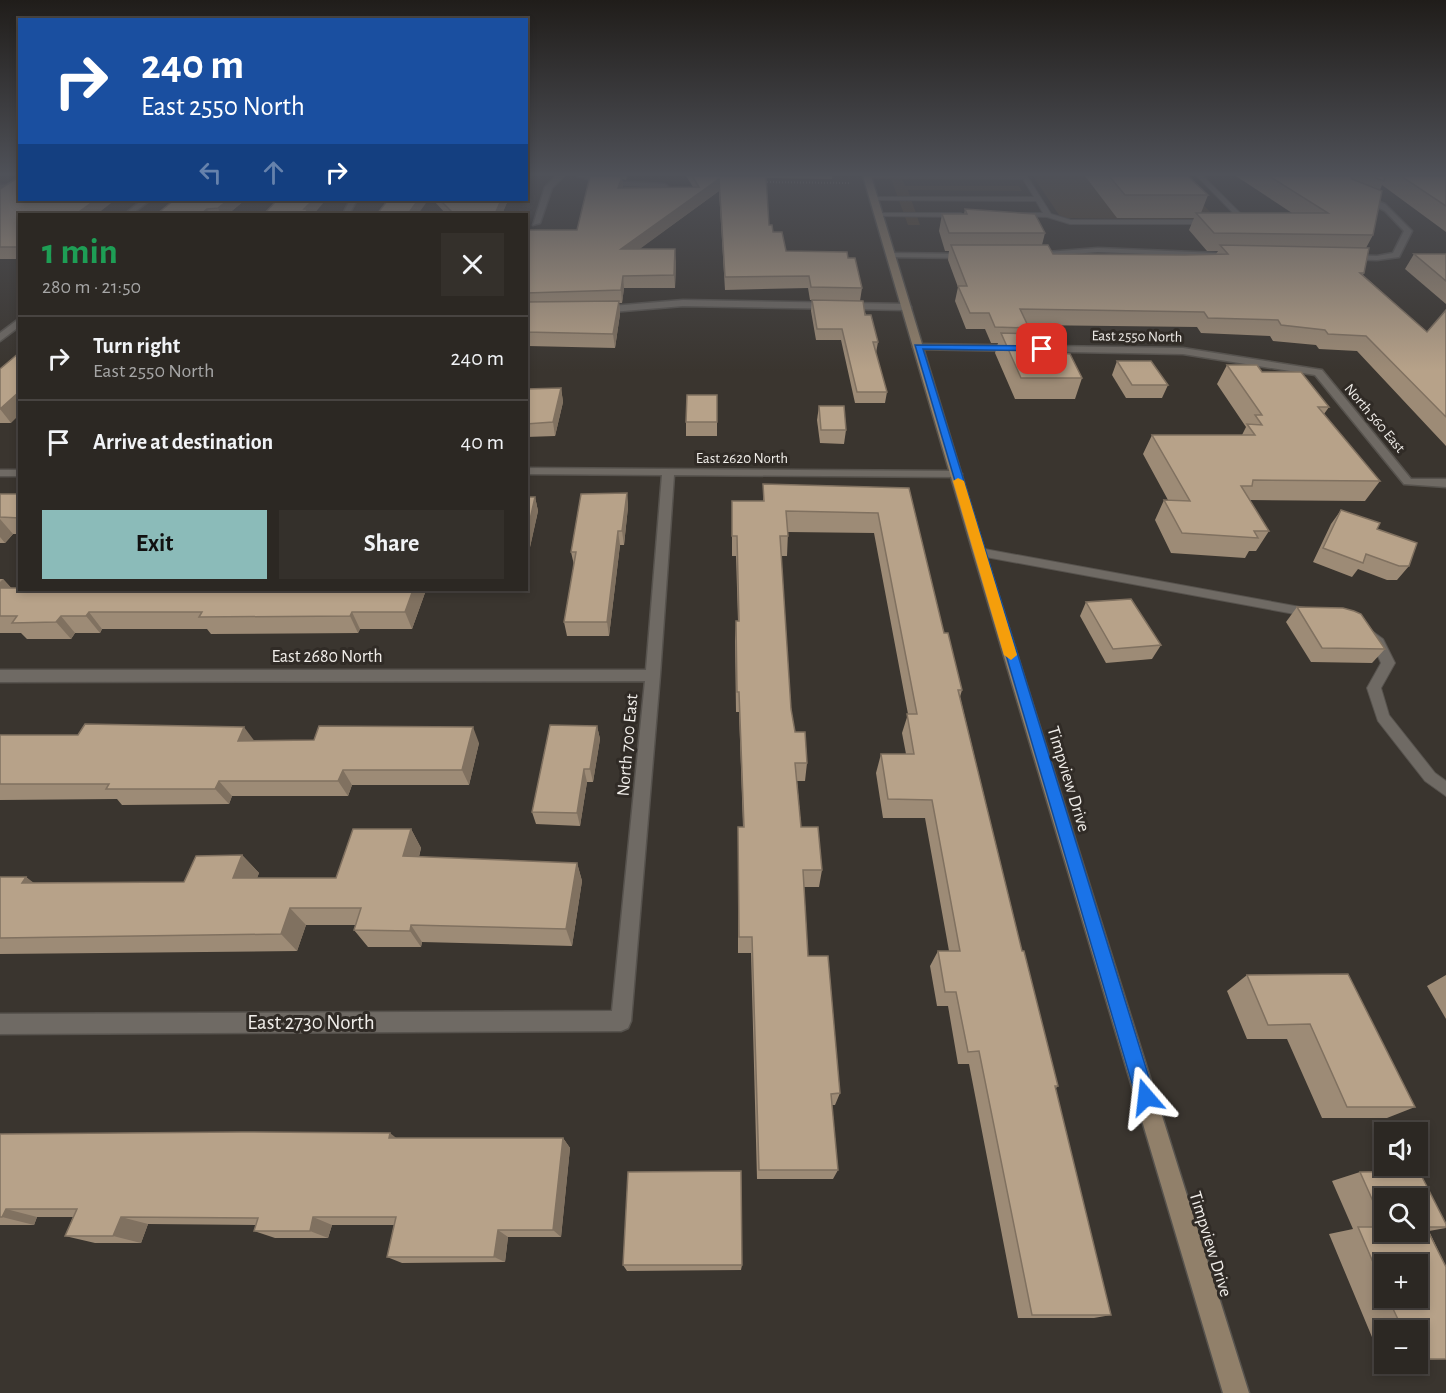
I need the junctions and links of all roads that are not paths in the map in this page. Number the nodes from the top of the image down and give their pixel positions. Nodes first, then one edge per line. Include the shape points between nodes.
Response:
1 (887, 241) edge
2 (1402, 241) edge
3 (891, 255) junction
4 (1223, 255) edge
5 (983, 256) edge
6 (1023, 256) edge
7 (1341, 257) edge
8 (906, 308) junction
9 (589, 310) edge
10 (18, 323) edge
11 (0, 338) edge
12 (918, 346) junction
13 (1318, 372) joint
14 (528, 471) edge
15 (0, 472) edge
16 (18, 472) edge
17 (668, 473) junction
18 (956, 474) junction
19 (1446, 483) edge
20 (979, 552) junction
21 (1320, 614) edge
22 (1364, 630) edge
23 (653, 675) junction
24 (0, 676) edge
25 (1446, 790) edge
26 (621, 1021) joint
27 (0, 1024) edge
28 (1236, 1393) edge

1 - 3 street, Timpview Drive
2 - 7 street via 1396,255
3 - 5 street
3 - 8 street, Timpview Drive
4 - 6 street via 1098,250
8 - 9 street via 683,303
8 - 12 street, Timpview Drive
10 - 11 street
12 - 13 street, East 2550 North via 1183,351
12 - 18 street, Timpview Drive
13 - 19 street, North 560 East via 1408,482
14 - 17 street, East 2620 North
15 - 16 street
17 - 18 street, East 2620 North
17 - 23 street, North 700 East
18 - 20 street, Timpview Drive
20 - 21 lane
20 - 28 street, Timpview Drive
22 - 25 lane via 1378,642 1388,663 1374,688 1383,717 1430,777
23 - 24 street, East 2680 North
23 - 26 street, North 700 East
26 - 27 street, East 2730 North

